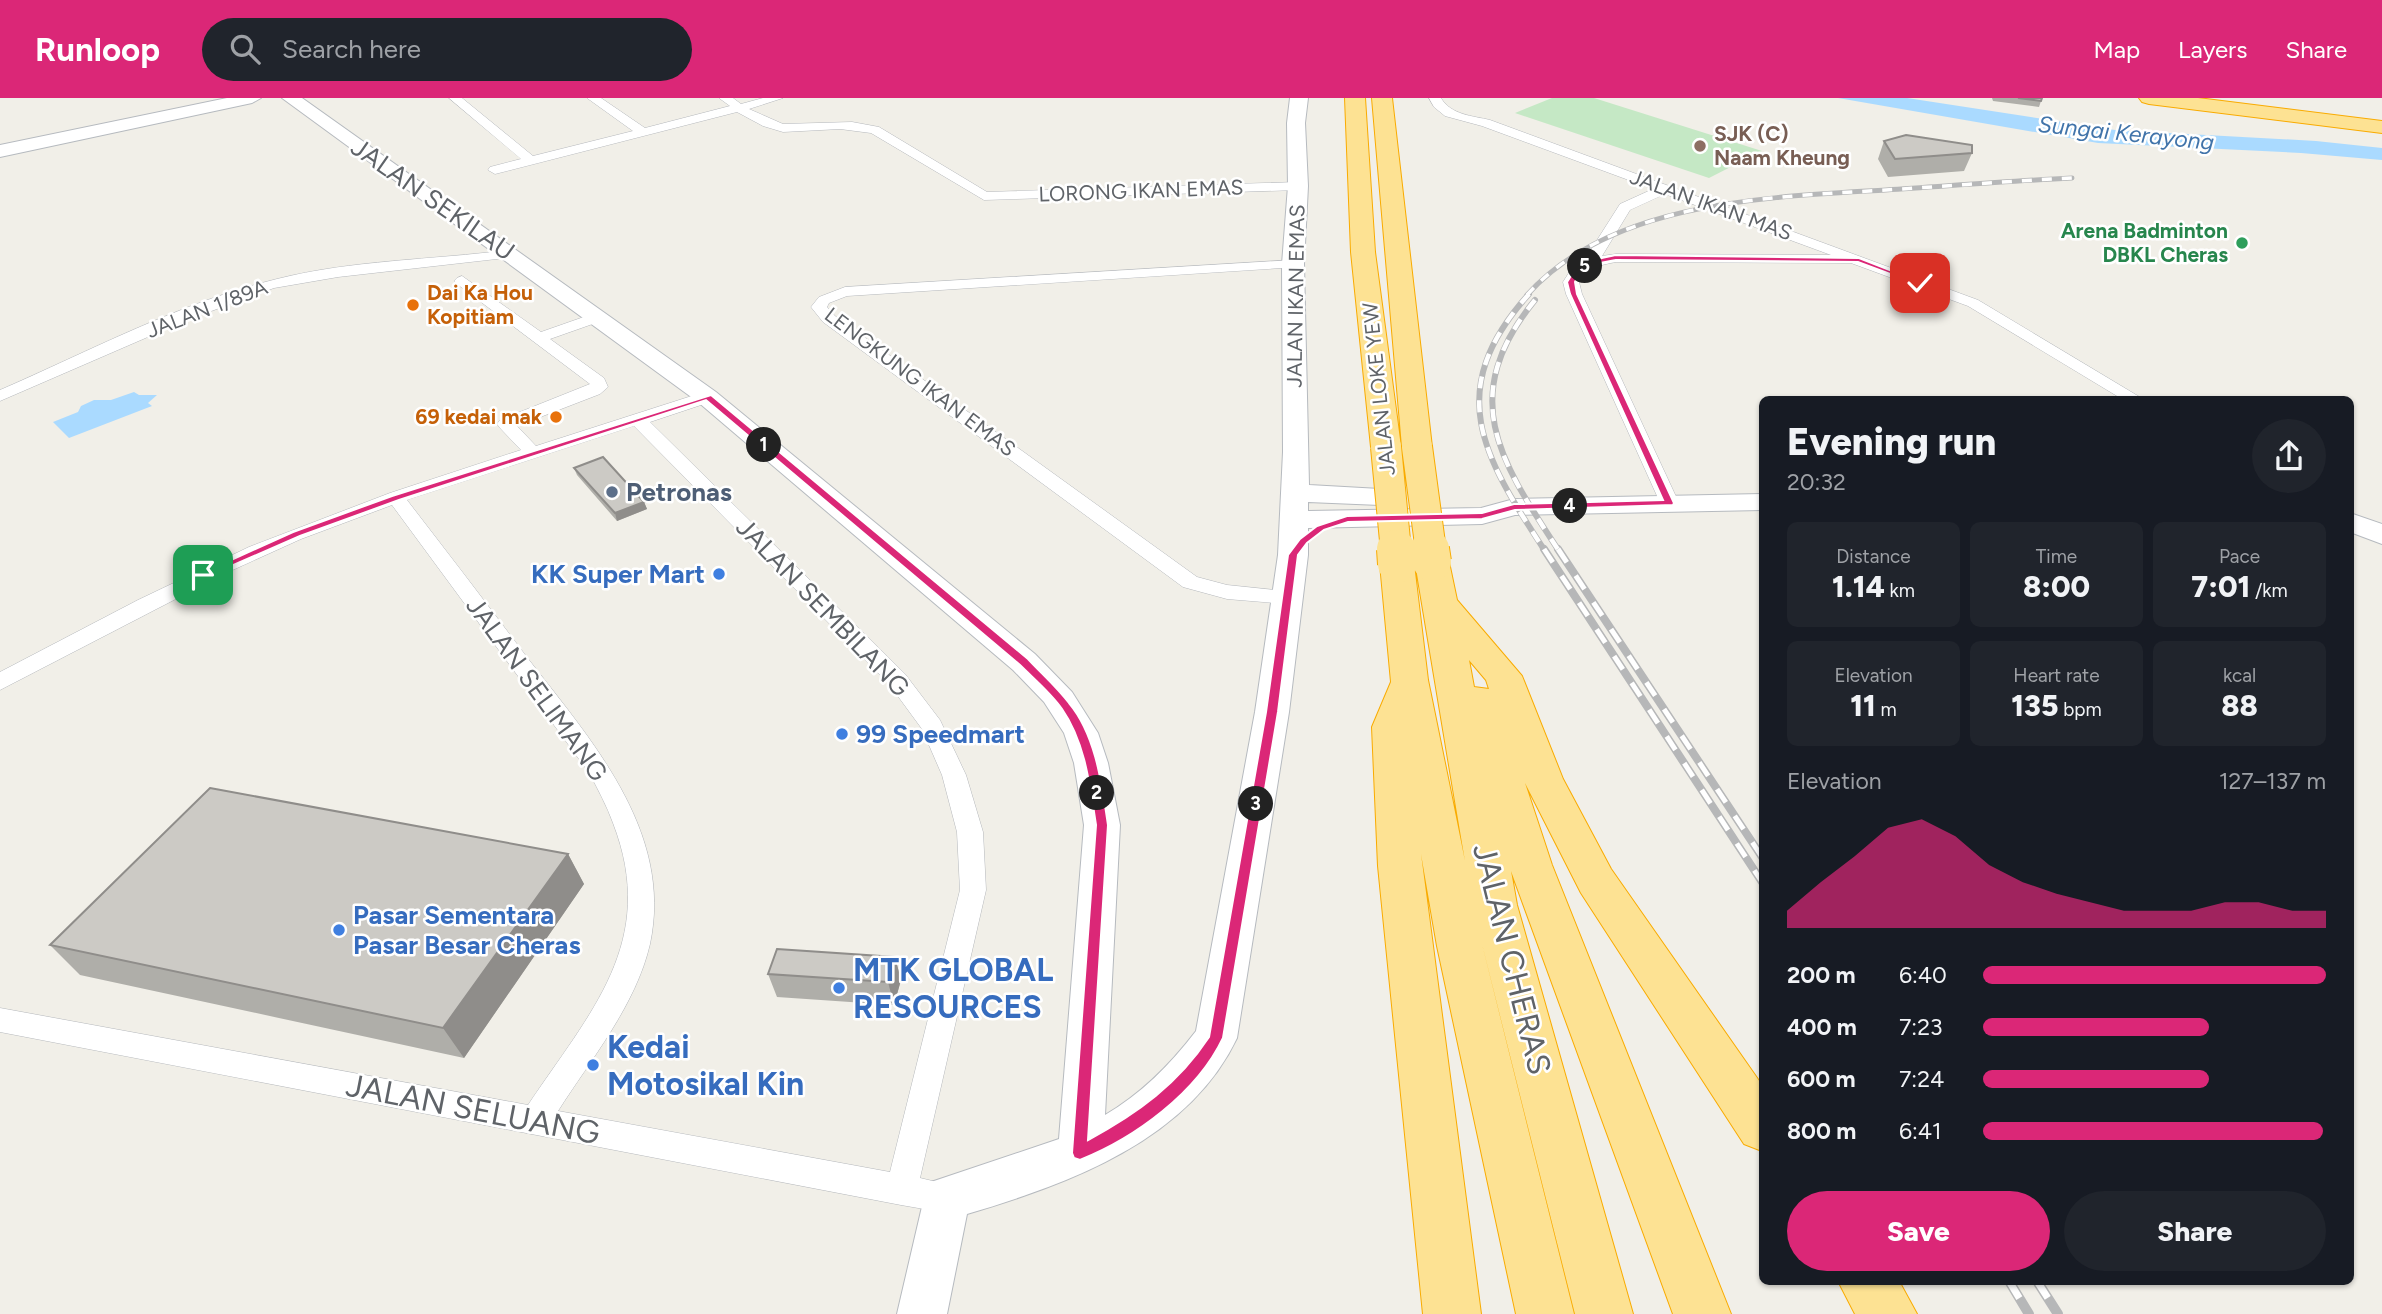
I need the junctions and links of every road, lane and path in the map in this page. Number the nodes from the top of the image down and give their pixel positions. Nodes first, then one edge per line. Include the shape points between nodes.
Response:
1 (223, 98) edge
2 (252, 98) edge
3 (291, 98) edge
4 (455, 98) edge
5 (593, 98) edge
6 (725, 98) edge
7 (777, 98) edge
8 (1300, 98) edge
9 (1355, 98) edge
10 (1382, 98) edge
11 (1435, 98) edge
12 (2149, 98) edge
13 (740, 108) junction
14 (2382, 127) edge
15 (643, 132) junction
16 (0, 144) edge
17 (0, 151) edge
18 (531, 161) junction
19 (495, 170) dead end
20 (1298, 186) junction
21 (1666, 188) junction
22 (509, 254) junction
23 (1859, 260) junction
24 (1591, 262) junction
25 (1293, 264) junction
26 (462, 281) dead end
27 (598, 317) junction
28 (538, 338) junction
29 (599, 387) joint
30 (0, 396) edge
31 (2129, 396) edge
32 (708, 397) junction
33 (638, 420) junction
34 (1402, 447) junction
35 (1296, 452) junction
36 (534, 454) junction
37 (396, 498) junction
38 (1759, 502) edge
39 (1670, 503) junction
40 (1294, 506) junction
41 (1346, 508) junction
42 (2354, 523) edge
43 (2354, 529) edge
44 (2382, 535) edge
45 (1293, 555) junction
46 (1422, 576) junction
47 (1288, 597) junction
48 (1409, 680) junction
49 (0, 682) edge
50 (0, 1020) edge
51 (535, 1121) junction
52 (1759, 1123) edge
53 (1080, 1153) junction
54 (901, 1190) junction
55 (947, 1198) junction
56 (1869, 1285) edge
57 (922, 1314) edge
58 (1452, 1314) edge
59 (1545, 1314) edge
60 (1604, 1314) edge
61 (1702, 1314) edge
62 (1888, 1314) edge

1 - 16 street
2 - 17 street
3 - 22 street, JALAN SEKILAU
4 - 18 street
5 - 15 street
6 - 13 street
7 - 13 street
8 - 20 street, JALAN IKAN EMAS
9 - 34 highway, JALAN LOKE YEW via 1363,252
10 - 34 highway, JALAN LOKE YEW
11 - 21 street, JALAN IKAN MAS via 1451,114
12 - 14 highway
13 - 15 street
13 - 20 street, LORONG IKAN EMAS via 781,128 843,124 875,130 984,196
15 - 18 street
18 - 19 street
20 - 25 street, JALAN IKAN EMAS
21 - 23 street, JALAN IKAN MAS
21 - 24 street via 1625,208
22 - 27 street, JALAN SEKILAU
22 - 30 street, JALAN 1/89A via 279,282 147,331
23 - 24 street via 1616,258
23 - 31 street, JALAN IKAN MAS via 1990,311
24 - 39 street via 1575,274 1571,282 1574,294
25 - 35 street, JALAN IKAN EMAS
25 - 47 street, LENGKUNG IKAN EMAS via 845,292 824,300 819,307 1190,582 1227,592
26 - 28 street
27 - 28 street
27 - 32 street, JALAN SEKILAU
28 - 29 street
29 - 36 street via 506,424
32 - 33 street
32 - 53 street, JALAN SEKILAU via 1024,662 1066,707 1084,741 1102,825
33 - 36 street
33 - 54 street, JALAN SEMBILANG via 897,679 932,726 954,775 970,832 973,890
34 - 46 highway, JALAN LOKE YEW, bridge
35 - 40 street, JALAN IKAN EMAS
35 - 41 street via 1310,473
36 - 37 street
37 - 49 street via 296,534 203,575
37 - 51 street, JALAN SELIMANG via 600,770 626,823 639,871 642,906 636,945 621,990
38 - 39 street
39 - 41 street via 1514,507 1482,516
40 - 41 street
40 - 45 street, JALAN IKAN EMAS
41 - 45 street
42 - 44 street
43 - 44 street
45 - 47 street, JALAN IKAN EMAS
46 - 48 highway, JALAN LOKE YEW
46 - 52 highway via 1503,676 1543,779 1596,881
46 - 60 highway, JALAN CHERAS via 1495,905
46 - 61 highway via 1472,680 1530,865
47 - 53 street, JALAN IKAN EMAS via 1216,1038 1197,1069 1172,1092 1131,1125
48 - 58 highway via 1392,727 1400,866
48 - 59 highway, JALAN CHERAS via 1460,946
50 - 51 street, JALAN SELUANG
51 - 54 street, JALAN SELUANG
53 - 55 street, JALAN IKAN EMAS
54 - 55 street, JALAN SELUANG
55 - 57 street
56 - 62 highway

